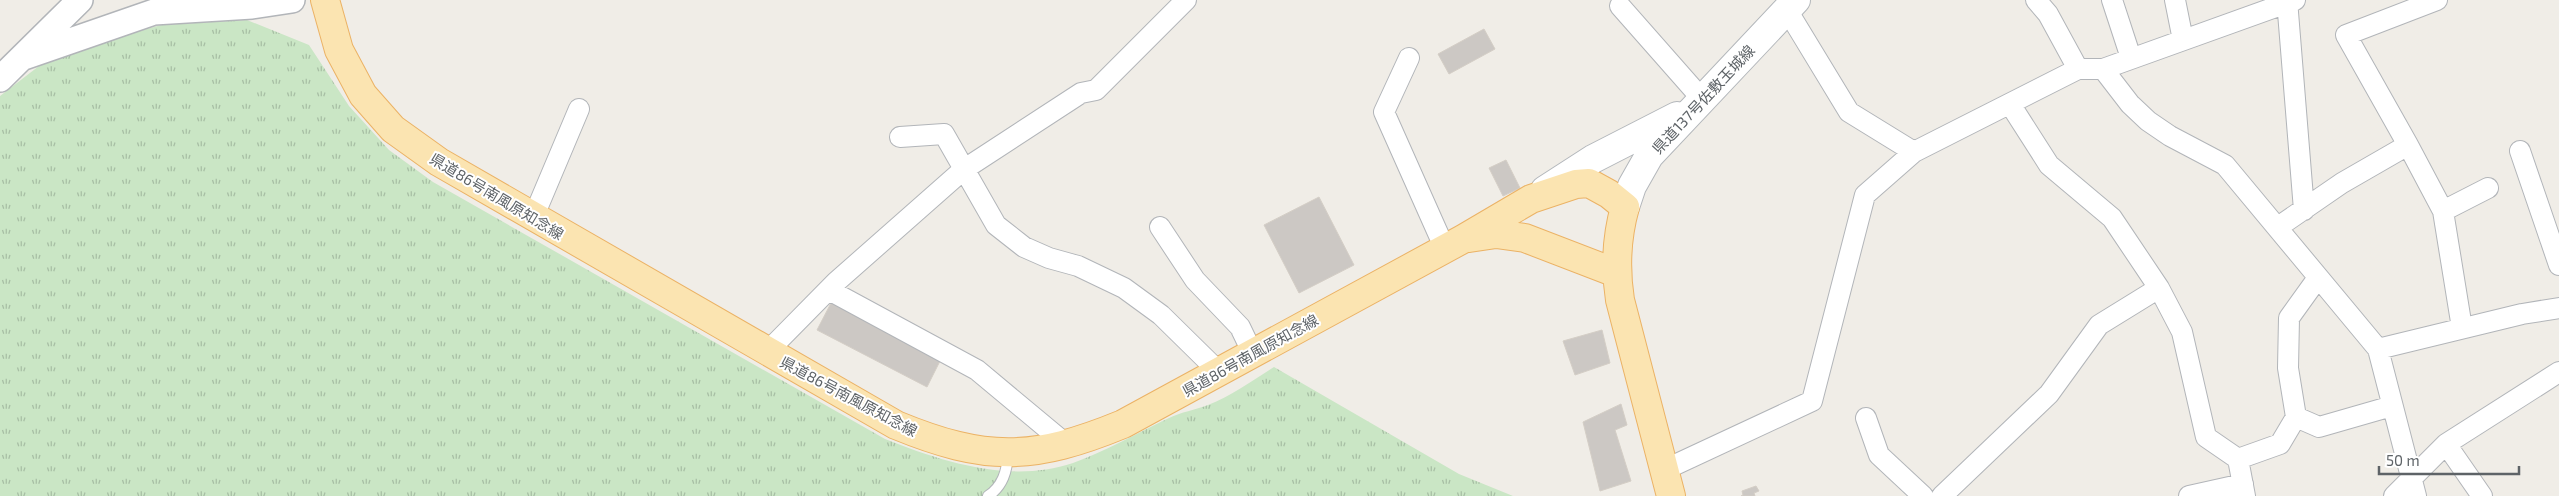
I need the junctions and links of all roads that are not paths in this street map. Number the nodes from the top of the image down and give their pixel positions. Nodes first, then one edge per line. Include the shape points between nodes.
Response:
1 (80, 0) edge
2 (292, 0) edge
3 (325, 0) edge
4 (1186, 0) edge
5 (2036, 0) edge
6 (2112, 0) edge
7 (2175, 0) edge
8 (2437, 0) edge
9 (2290, 1) edge
10 (1792, 5) edge
11 (1620, 6) dead end
12 (2183, 40) junction
13 (24, 57) junction
14 (1409, 58) dead end
15 (2131, 58) junction
16 (2078, 69) junction
17 (2102, 69) junction
18 (0, 79) edge
19 (2010, 104) junction
20 (1695, 106) junction
21 (579, 109) dead end
22 (900, 138) dead end
23 (2408, 145) junction
24 (2520, 151) dead end
25 (1914, 152) junction
26 (963, 170) junction
27 (2488, 188) dead end
28 (1531, 199) junction
29 (1625, 207) junction
30 (2304, 210) junction
31 (2443, 211) junction
32 (533, 218) junction
33 (1160, 226) dead end
34 (2278, 227) junction
35 (1454, 244) junction
36 (2559, 265) edge
37 (1616, 273) junction
38 (2318, 279) junction
39 (2159, 288) junction
40 (829, 290) junction
41 (2559, 308) edge
42 (2462, 328) junction
43 (2378, 349) junction
44 (768, 351) junction
45 (1253, 354) junction
46 (1220, 373) junction
47 (2556, 378) edge
48 (2392, 406) junction
49 (2296, 417) junction
50 (1866, 418) dead end
51 (2446, 444) junction
52 (1067, 446) junction
53 (1008, 453) junction
54 (2238, 459) junction
55 (1664, 470) junction
56 (2414, 488) edge
57 (2244, 490) edge
58 (1915, 494) edge
59 (988, 496) edge
60 (1671, 496) edge
61 (1942, 496) edge
62 (2188, 496) edge
63 (2394, 496) edge
64 (2482, 496) edge

1 - 13 street
2 - 13 street via 252,6 154,12
3 - 32 main road, 県道86号南風原知念線 via 338,50 363,95 393,129 439,162
4 - 26 street via 1096,90 1081,93
5 - 16 street via 2048,14
6 - 15 street
7 - 12 street
8 - 23 street via 2346,35
9 - 12 street
9 - 30 street
10 - 20 main road, 県道137号佐敷玉城線
10 - 25 street via 1849,112
11 - 20 street
12 - 15 street
13 - 18 street
14 - 35 street via 1384,112
15 - 17 street
16 - 17 street
16 - 19 street
17 - 34 street via 2148,121 2226,165
19 - 25 street
19 - 39 street via 2050,164 2112,218
20 - 28 main road via 1608,151
20 - 29 main road, 県道137号佐敷玉城線 via 1649,156 1632,186
21 - 32 street
22 - 26 street via 944,134
23 - 30 street via 2342,183
23 - 31 street
24 - 36 street
25 - 55 street via 1865,195 1812,401
26 - 40 street
26 - 46 street via 996,225 1024,247 1078,266 1124,288 1161,315
27 - 31 street
28 - 29 main road, 県道86号南風原知念線 via 1589,183
28 - 35 main road, 県道86号南風原知念線
29 - 37 main road via 1618,234
30 - 34 street
31 - 42 street
32 - 44 main road, 県道86号南風原知念線
33 - 45 street via 1195,280 1240,327
34 - 38 street
35 - 37 main road, 県道86号南風原知念線 via 1496,234 1525,238
35 - 45 main road, 県道86号南風原知念線
37 - 55 main road via 1624,319
38 - 43 street
38 - 49 street via 2288,318 2288,368
39 - 54 street via 2182,332 2206,437
39 - 61 street via 2099,325 2050,394
40 - 44 street
40 - 52 street via 977,370
41 - 42 street
42 - 43 street
43 - 48 street
44 - 53 main road, 県道86号南風原知念線 via 914,432 967,449
45 - 46 main road, 県道86号南風原知念線
46 - 52 main road, 県道86号南風原知念線 via 1123,424
47 - 51 street
48 - 49 street via 2319,427
48 - 56 street
49 - 54 street via 2280,444
50 - 58 street via 1879,455
51 - 56 street
51 - 64 street
52 - 53 main road, 県道86号南風原知念線
53 - 59 lane via 1004,478
54 - 57 street
55 - 60 main road
56 - 63 street
57 - 62 street

